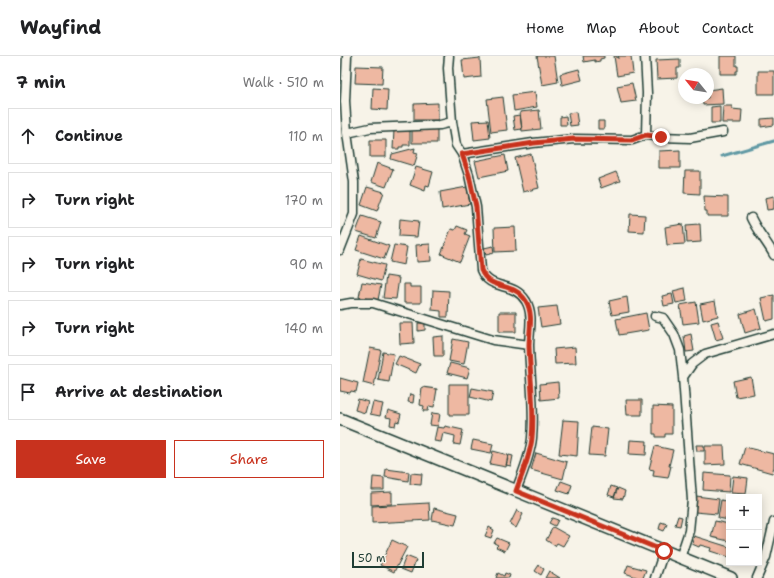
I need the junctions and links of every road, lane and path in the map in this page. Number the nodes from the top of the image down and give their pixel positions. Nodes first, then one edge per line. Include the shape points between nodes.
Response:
1 (347, 56) edge
2 (449, 56) edge
3 (645, 56) edge
4 (343, 75) edge
5 (452, 122) junction
6 (723, 132) dead end
7 (347, 133) junction
8 (646, 135) junction
9 (462, 154) junction
10 (750, 218) dead end
11 (340, 250) edge
12 (774, 255) edge
13 (340, 305) edge
14 (655, 316) dead end
15 (774, 334) edge
16 (529, 346) junction
17 (683, 377) junction
18 (340, 419) edge
19 (516, 491) junction
20 (774, 522) edge
21 (664, 551) junction
22 (680, 558) junction
23 (655, 578) edge
24 (731, 578) edge
25 (757, 578) edge

1 - 4 street
2 - 5 street
3 - 8 street
4 - 7 street
5 - 7 street via 440,125 370,128
5 - 9 street via 456,145
6 - 8 street via 690,138
7 - 11 street via 354,182 354,214
8 - 9 street via 632,140 574,139 534,143
9 - 16 street via 476,207 481,270 484,278 521,294 527,303 531,317
10 - 12 street
13 - 16 street via 373,303 493,340
14 - 17 street via 663,318 674,334 680,350
15 - 17 street via 705,354 692,364
16 - 19 street via 532,438
17 - 22 street via 692,500 689,531
18 - 19 main road
19 - 21 main road
20 - 25 street via 766,556
21 - 22 main road
21 - 23 street
22 - 24 main road

